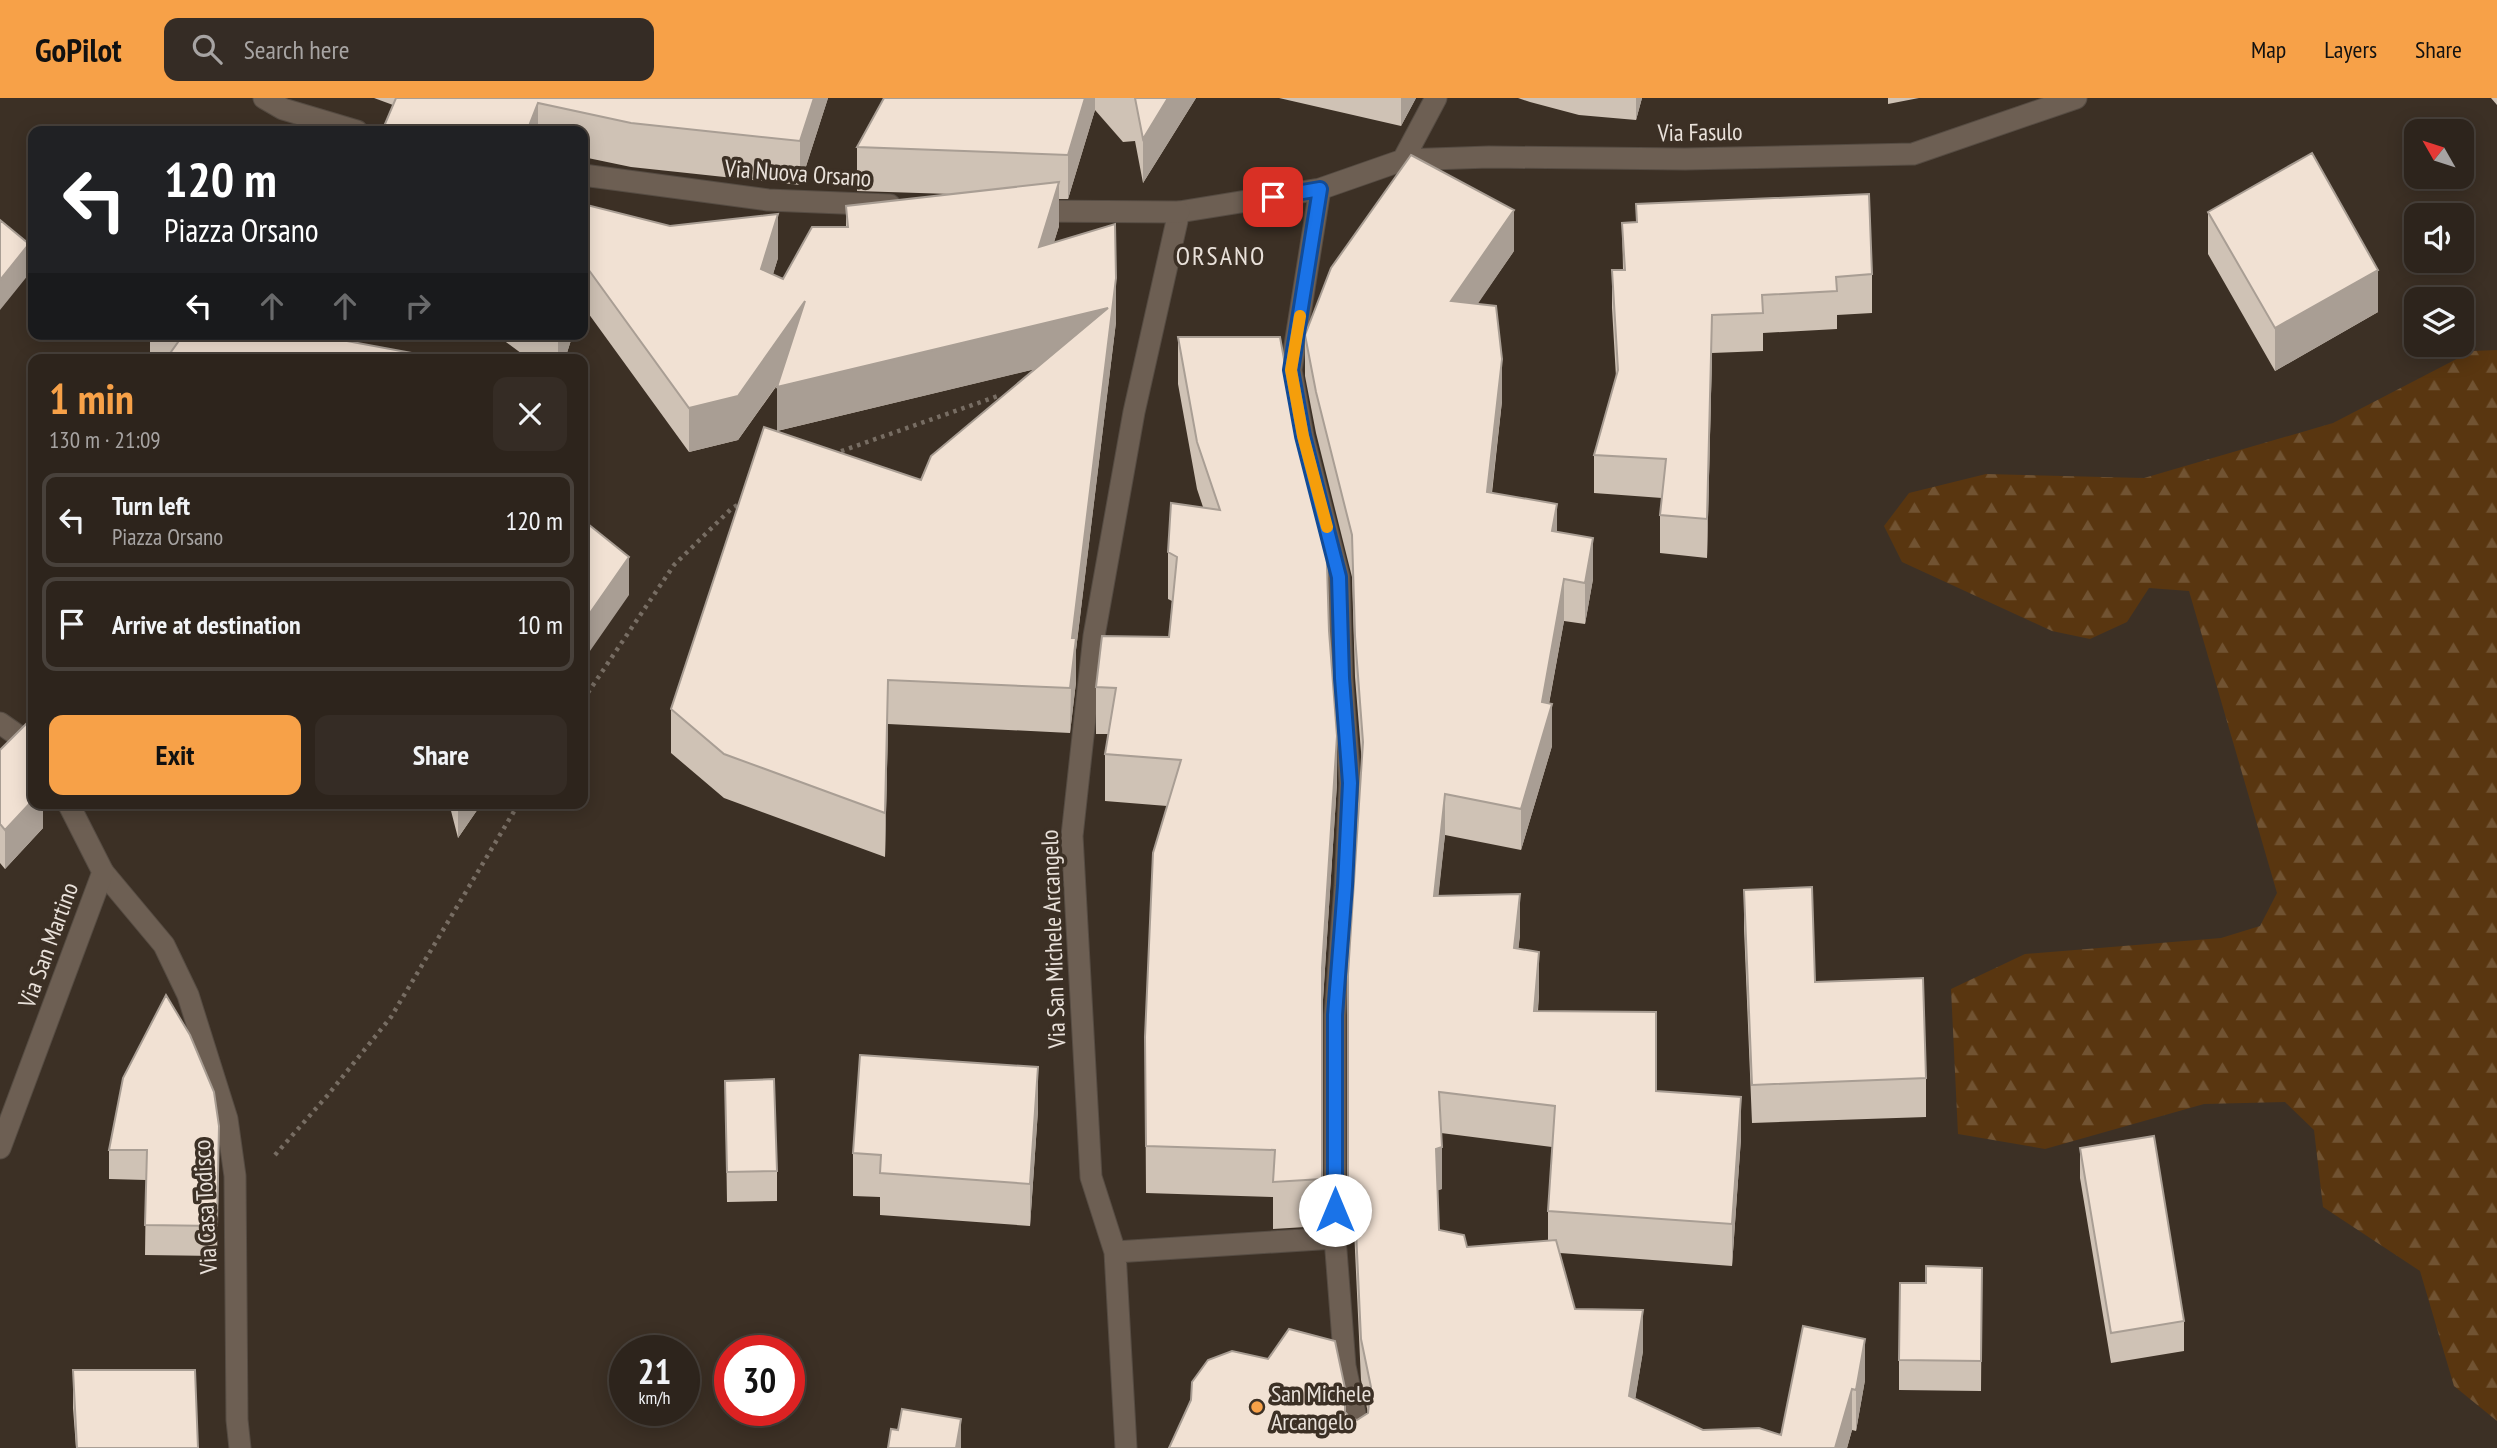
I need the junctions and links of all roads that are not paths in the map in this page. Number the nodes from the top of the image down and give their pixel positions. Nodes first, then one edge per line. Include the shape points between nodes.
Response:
1 (264, 98) edge
2 (1436, 98) edge
3 (2076, 98) edge
4 (340, 126) edge
5 (1403, 160) junction
6 (588, 177) edge
7 (1320, 189) junction
8 (905, 206) edge
9 (1014, 211) edge
10 (1179, 212) junction
11 (0, 723) edge
12 (28, 743) edge
13 (71, 809) edge
14 (103, 872) junction
15 (0, 1148) edge
16 (1335, 1238) junction
17 (1115, 1252) junction
18 (240, 1448) edge
19 (1126, 1448) edge
20 (1357, 1448) edge

1 - 4 street via 282,109
2 - 5 street
3 - 5 street, Via Fasulo via 1913,154
5 - 7 street, Via Fasulo
6 - 8 street, Via Nuova Orsano via 768,200
7 - 10 street, Via Fasulo
7 - 16 street via 1291,370 1339,577 1350,783 1335,1015
9 - 10 street
10 - 17 street, Via San Michele Arcangelo via 1133,412 1094,636 1072,836 1091,1177
11 - 12 street
13 - 14 street, Via San Martino
14 - 15 street, Via San Martino
14 - 18 street, Via Casa Todisco via 164,945 188,995 227,1119 235,1176
16 - 17 street
16 - 20 street
17 - 19 street, Via San Michele Arcangelo

